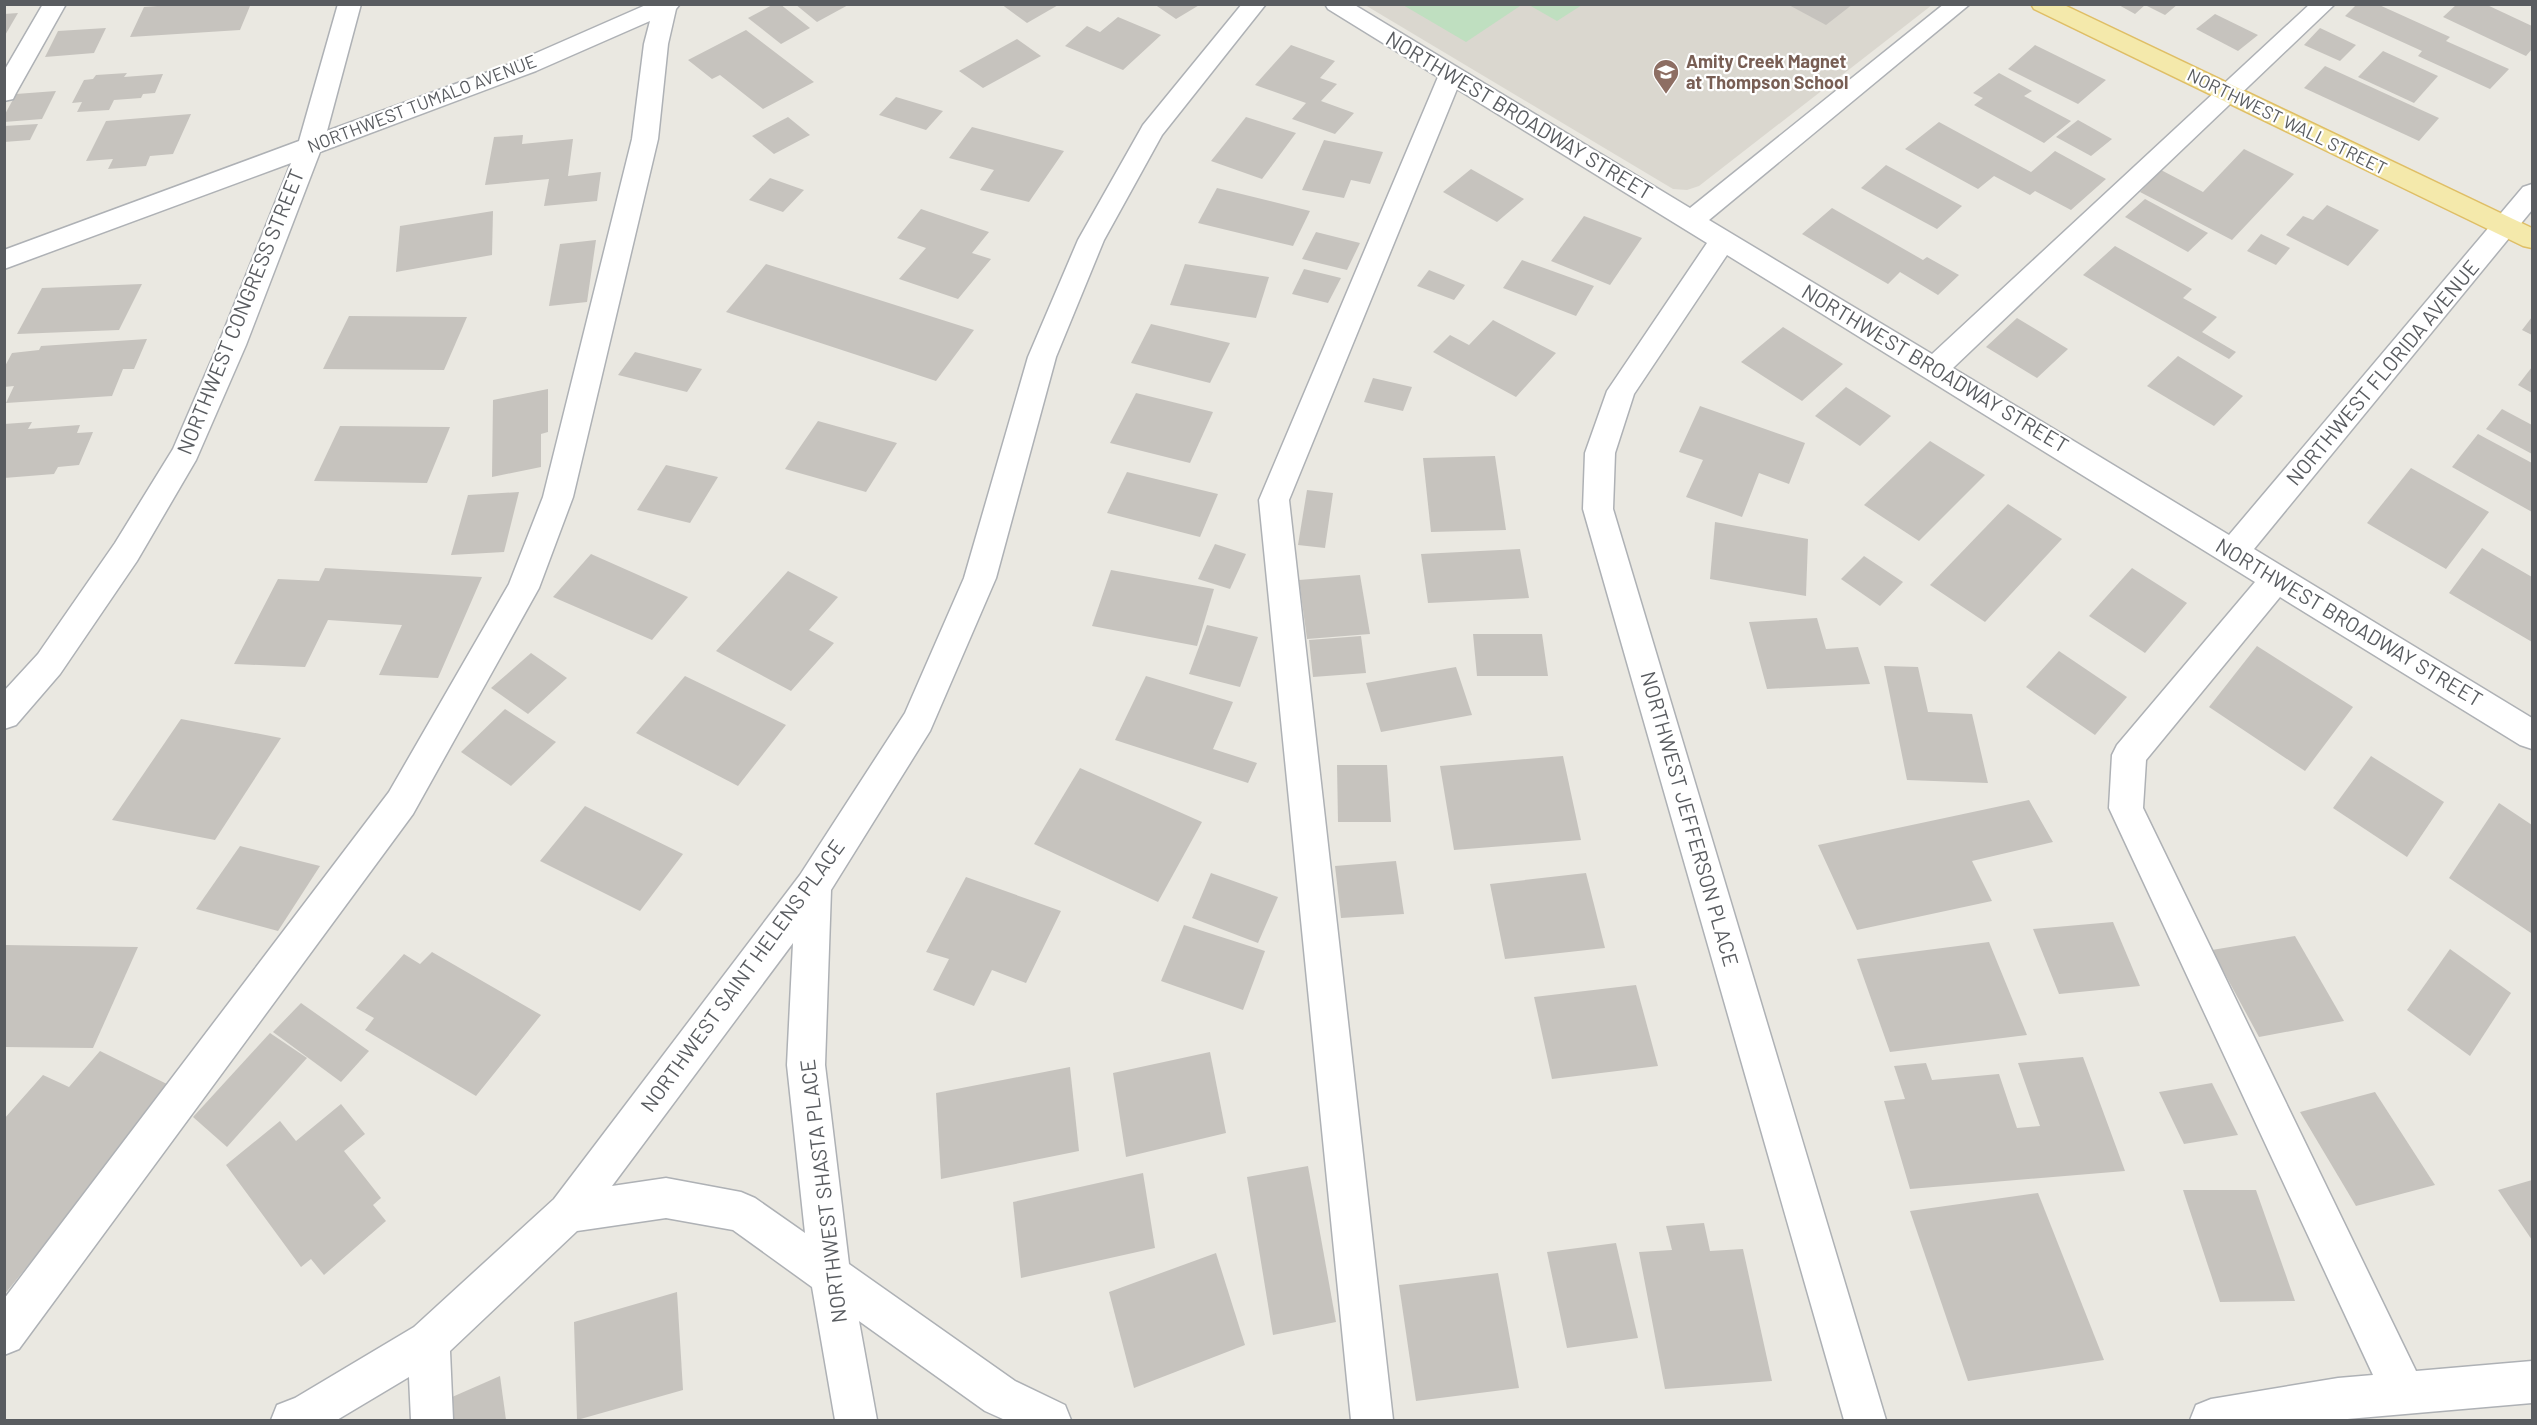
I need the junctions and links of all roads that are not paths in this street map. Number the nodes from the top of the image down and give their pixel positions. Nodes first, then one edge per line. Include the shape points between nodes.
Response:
1 (55, 4) edge
2 (350, 4) edge
3 (1255, 4) edge
4 (1336, 4) edge
5 (1959, 4) edge
6 (2042, 4) edge
7 (2324, 4) edge
8 (667, 5) edge
9 (1451, 75) junction
10 (4, 93) edge
11 (2228, 93) junction
12 (310, 146) junction
13 (2532, 193) edge
14 (1691, 221) junction
15 (2505, 226) junction
16 (2532, 239) edge
17 (1723, 240) junction
18 (4, 260) edge
19 (1935, 368) junction
20 (2233, 552) junction
21 (2276, 579) junction
22 (4, 715) edge
23 (2532, 735) edge
24 (813, 887) junction
25 (568, 1213) junction
26 (830, 1274) junction
27 (4, 1334) edge
28 (429, 1342) junction
29 (2532, 1382) edge
30 (2404, 1393) junction
31 (2351, 1410) edge
32 (292, 1420) edge
33 (432, 1420) edge
34 (856, 1420) edge
35 (1050, 1420) edge
36 (1372, 1420) edge
37 (1865, 1420) edge
38 (2211, 1420) edge

1 - 10 street
2 - 12 street, NORTHWEST CONGRESS STREET
3 - 24 street, NORTHWEST SAINT HELENS PLACE via 1152,131 1091,240 1042,357 980,578 918,721
4 - 9 street, NORTHWEST BROADWAY STREET
5 - 14 street
6 - 11 main road, NORTHWEST WALL STREET
7 - 11 street
8 - 12 street, NORTHWEST TUMALO AVENUE via 527,66
8 - 27 street via 656,44 645,139 567,462 558,497 523,588 401,803
9 - 14 street, NORTHWEST BROADWAY STREET
9 - 36 street via 1274,500
11 - 15 main road, NORTHWEST WALL STREET
11 - 19 street
12 - 18 street, NORTHWEST TUMALO AVENUE
12 - 22 street, NORTHWEST CONGRESS STREET via 186,452 126,552 55,655
13 - 15 street, NORTHWEST FLORIDA AVENUE
14 - 17 street, NORTHWEST BROADWAY STREET
15 - 16 main road, NORTHWEST WALL STREET
15 - 20 street, NORTHWEST FLORIDA AVENUE
17 - 19 street, NORTHWEST BROADWAY STREET
17 - 37 street, NORTHWEST JEFFERSON PLACE via 1621,391 1600,453 1598,508
19 - 20 street, NORTHWEST BROADWAY STREET
20 - 21 street, NORTHWEST BROADWAY STREET
21 - 23 street, NORTHWEST BROADWAY STREET
21 - 30 street via 2129,755 2126,808
24 - 25 street, NORTHWEST SAINT HELENS PLACE
24 - 26 street, NORTHWEST SHASTA PLACE via 806,1065
25 - 26 street via 666,1198 741,1212
25 - 28 street, NORTHWEST SAINT HELENS PLACE
26 - 34 street, NORTHWEST SHASTA PLACE
26 - 35 street via 1000,1395
28 - 32 street, NORTHWEST SAINT HELENS PLACE
28 - 33 street
29 - 30 street
30 - 31 street
31 - 38 street

